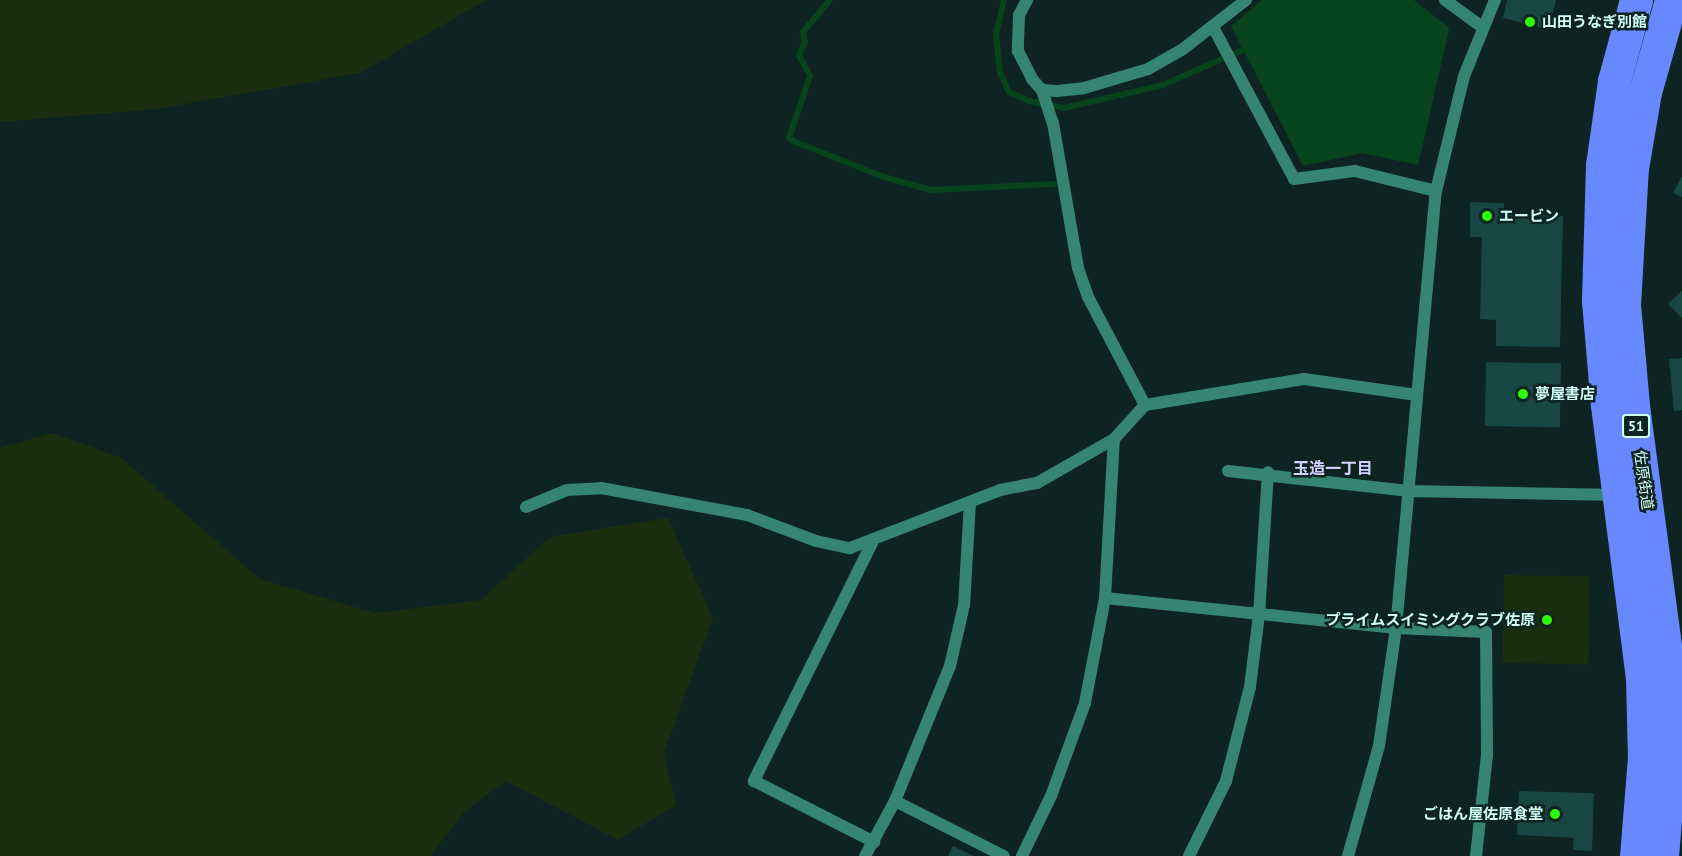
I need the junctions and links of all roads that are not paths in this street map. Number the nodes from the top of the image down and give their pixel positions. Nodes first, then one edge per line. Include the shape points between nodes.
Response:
1 (1027, 0) edge
2 (1246, 0) edge
3 (1445, 0) edge
4 (1495, 0) edge
5 (1636, 0) edge
6 (1671, 0) edge
7 (1213, 27) junction
8 (1482, 27) junction
9 (1042, 90) junction
10 (1436, 191) junction
11 (1417, 395) junction
12 (1145, 405) junction
13 (1114, 439) junction
14 (1228, 471) dead end
15 (1268, 472) junction
16 (1408, 491) junction
17 (1619, 495) junction
18 (970, 502) junction
19 (525, 507) dead end
20 (872, 543) junction
21 (1105, 598) junction
22 (1259, 615) junction
23 (1396, 628) junction
24 (895, 801) junction
25 (874, 842) junction
26 (865, 856) edge
27 (1004, 856) edge
28 (1022, 856) edge
29 (1189, 856) edge
30 (1348, 856) edge
31 (1476, 856) edge
32 (1636, 856) edge
33 (1662, 856) edge

1 - 9 street via 1019,15 1018,51
2 - 7 street
3 - 8 street
4 - 8 street
5 - 17 highway, 佐原街道 / 51 via 1614,81 1602,165 1599,243 1599,313
6 - 33 highway, 佐原街道 / 51 via 1645,92 1632,168 1624,305 1633,405 1668,668 1669,770
7 - 9 street via 1148,69 1084,88
7 - 10 street via 1294,179 1355,171
8 - 10 street via 1464,76
9 - 12 street via 1053,123 1078,268 1088,297
10 - 11 street
11 - 12 street via 1304,379
11 - 16 street
12 - 13 street
13 - 18 street via 1037,483
13 - 21 street
14 - 15 street
15 - 16 street
15 - 22 street
16 - 17 street
16 - 23 street
17 - 32 highway, 佐原街道 / 51 via 1642,677 1644,757
18 - 20 street
18 - 24 street via 964,605 950,666
19 - 20 street via 567,490 601,488 747,515 833,547
20 - 25 street via 754,781
21 - 22 street
21 - 28 street via 1085,703 1051,796
22 - 23 street
22 - 29 street via 1250,687 1226,781
23 - 30 street via 1379,746
23 - 31 street via 1486,632 1487,755
24 - 25 street
24 - 27 street
25 - 26 street

